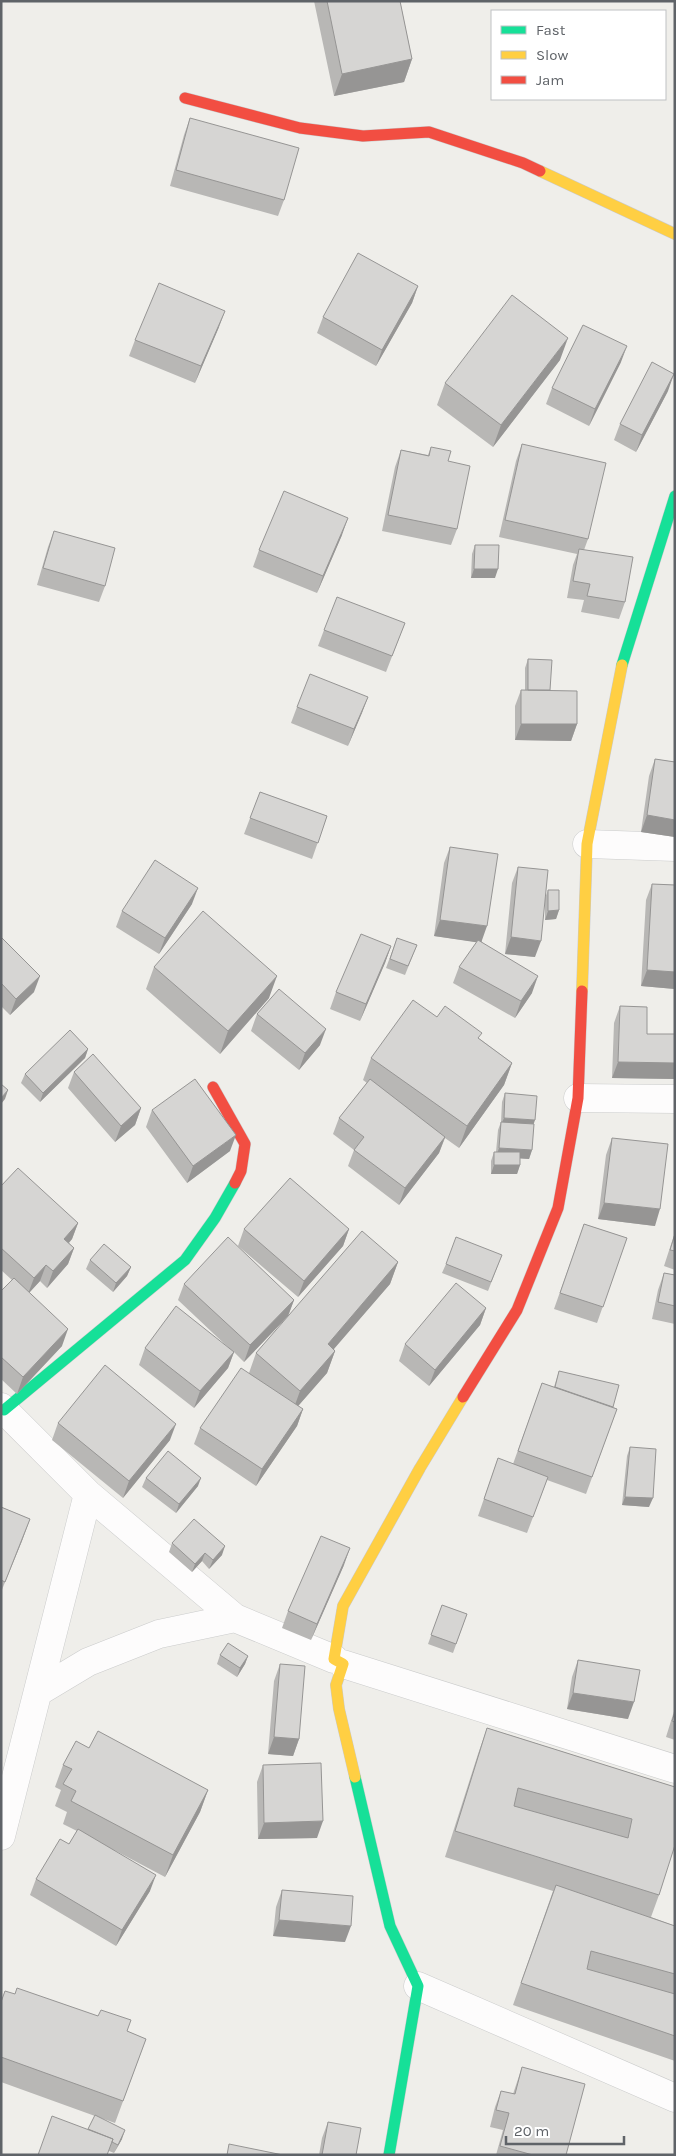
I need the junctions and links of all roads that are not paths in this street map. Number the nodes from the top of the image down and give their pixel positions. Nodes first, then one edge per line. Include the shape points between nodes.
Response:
1 (185, 98) dead end
2 (675, 234) edge
3 (675, 496) edge
4 (587, 844) junction
5 (675, 847) edge
6 (213, 1087) dead end
7 (578, 1098) junction
8 (675, 1099) edge
9 (2, 1408) edge
10 (88, 1494) junction
11 (236, 1618) junction
12 (338, 1662) junction
13 (38, 1692) junction
14 (675, 1769) edge
15 (1, 1836) edge
16 (418, 1986) junction
17 (675, 2098) edge
18 (389, 2155) edge

1 - 2 street via 300,128 363,136 429,132 523,163
3 - 4 street via 620,673
4 - 5 street
4 - 7 street
6 - 9 street via 245,1144 241,1171 215,1218 185,1260
7 - 8 street
7 - 12 street via 558,1208 517,1310 420,1468 344,1606
9 - 10 street
10 - 11 street
10 - 13 street
11 - 12 street
11 - 13 street via 159,1634 88,1662
12 - 14 street
12 - 16 street via 339,1709 390,1926
13 - 15 street
16 - 17 street
16 - 18 street

